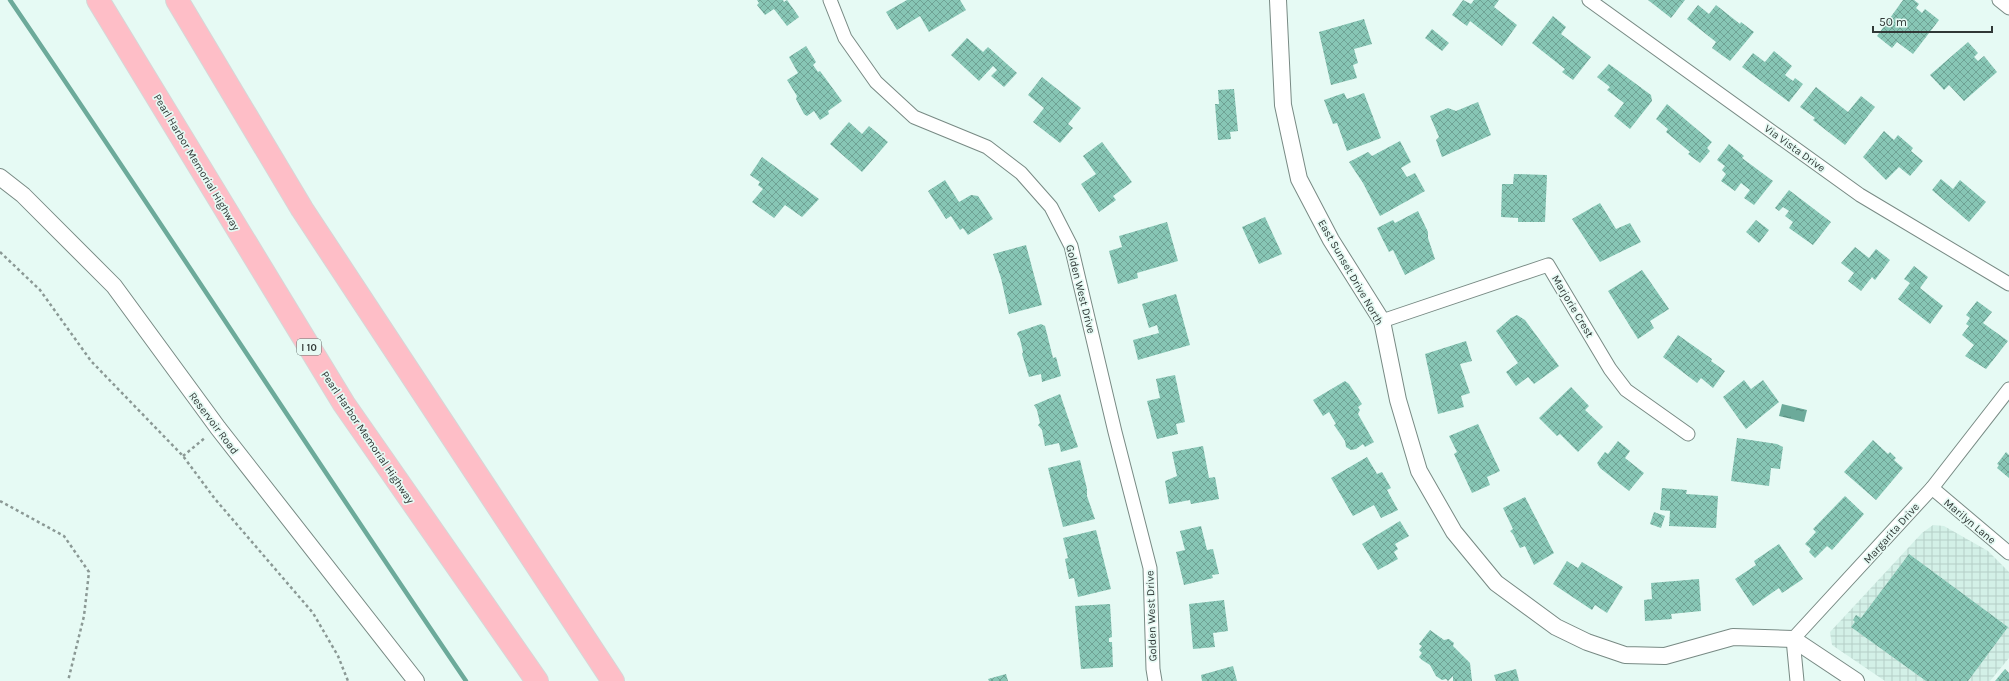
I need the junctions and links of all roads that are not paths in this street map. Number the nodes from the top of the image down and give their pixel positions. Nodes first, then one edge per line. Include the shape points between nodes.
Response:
1 (98, 0) edge
2 (176, 0) edge
3 (830, 0) edge
4 (1278, 0) edge
5 (1588, 0) edge
6 (1999, 0) edge
7 (2009, 8) edge
8 (0, 177) edge
9 (2009, 284) edge
10 (1382, 321) junction
11 (2009, 389) edge
12 (1688, 434) dead end
13 (1932, 488) junction
14 (2009, 553) edge
15 (1793, 639) junction
16 (416, 681) edge
17 (538, 681) edge
18 (613, 681) edge
19 (1155, 681) edge
20 (1797, 681) edge
21 (1856, 681) edge

1 - 17 highway, Pearl Harbor Memorial Highway / I 10 via 344,404
2 - 18 highway via 302,209
3 - 19 street, Golden West Drive via 846,38 876,82 914,117 987,147 1021,173 1051,207 1071,246 1150,568
4 - 10 street, East Sunset Drive North via 1283,105 1299,179 1331,240
5 - 9 street, Via Vista Drive via 1860,195
6 - 7 street
8 - 16 street, Reservoir Road via 23,195 114,286 218,428
10 - 12 street, Marjorie Crest via 1548,265 1610,369 1626,390
10 - 15 street, East Sunset Drive North via 1398,400 1419,471 1454,532 1496,583 1556,627 1587,642 1625,655 1665,656 1733,637
11 - 13 street, Margarita Drive
13 - 14 street, Marilyn Lane
13 - 15 street, Margarita Drive
15 - 20 street
15 - 21 street

